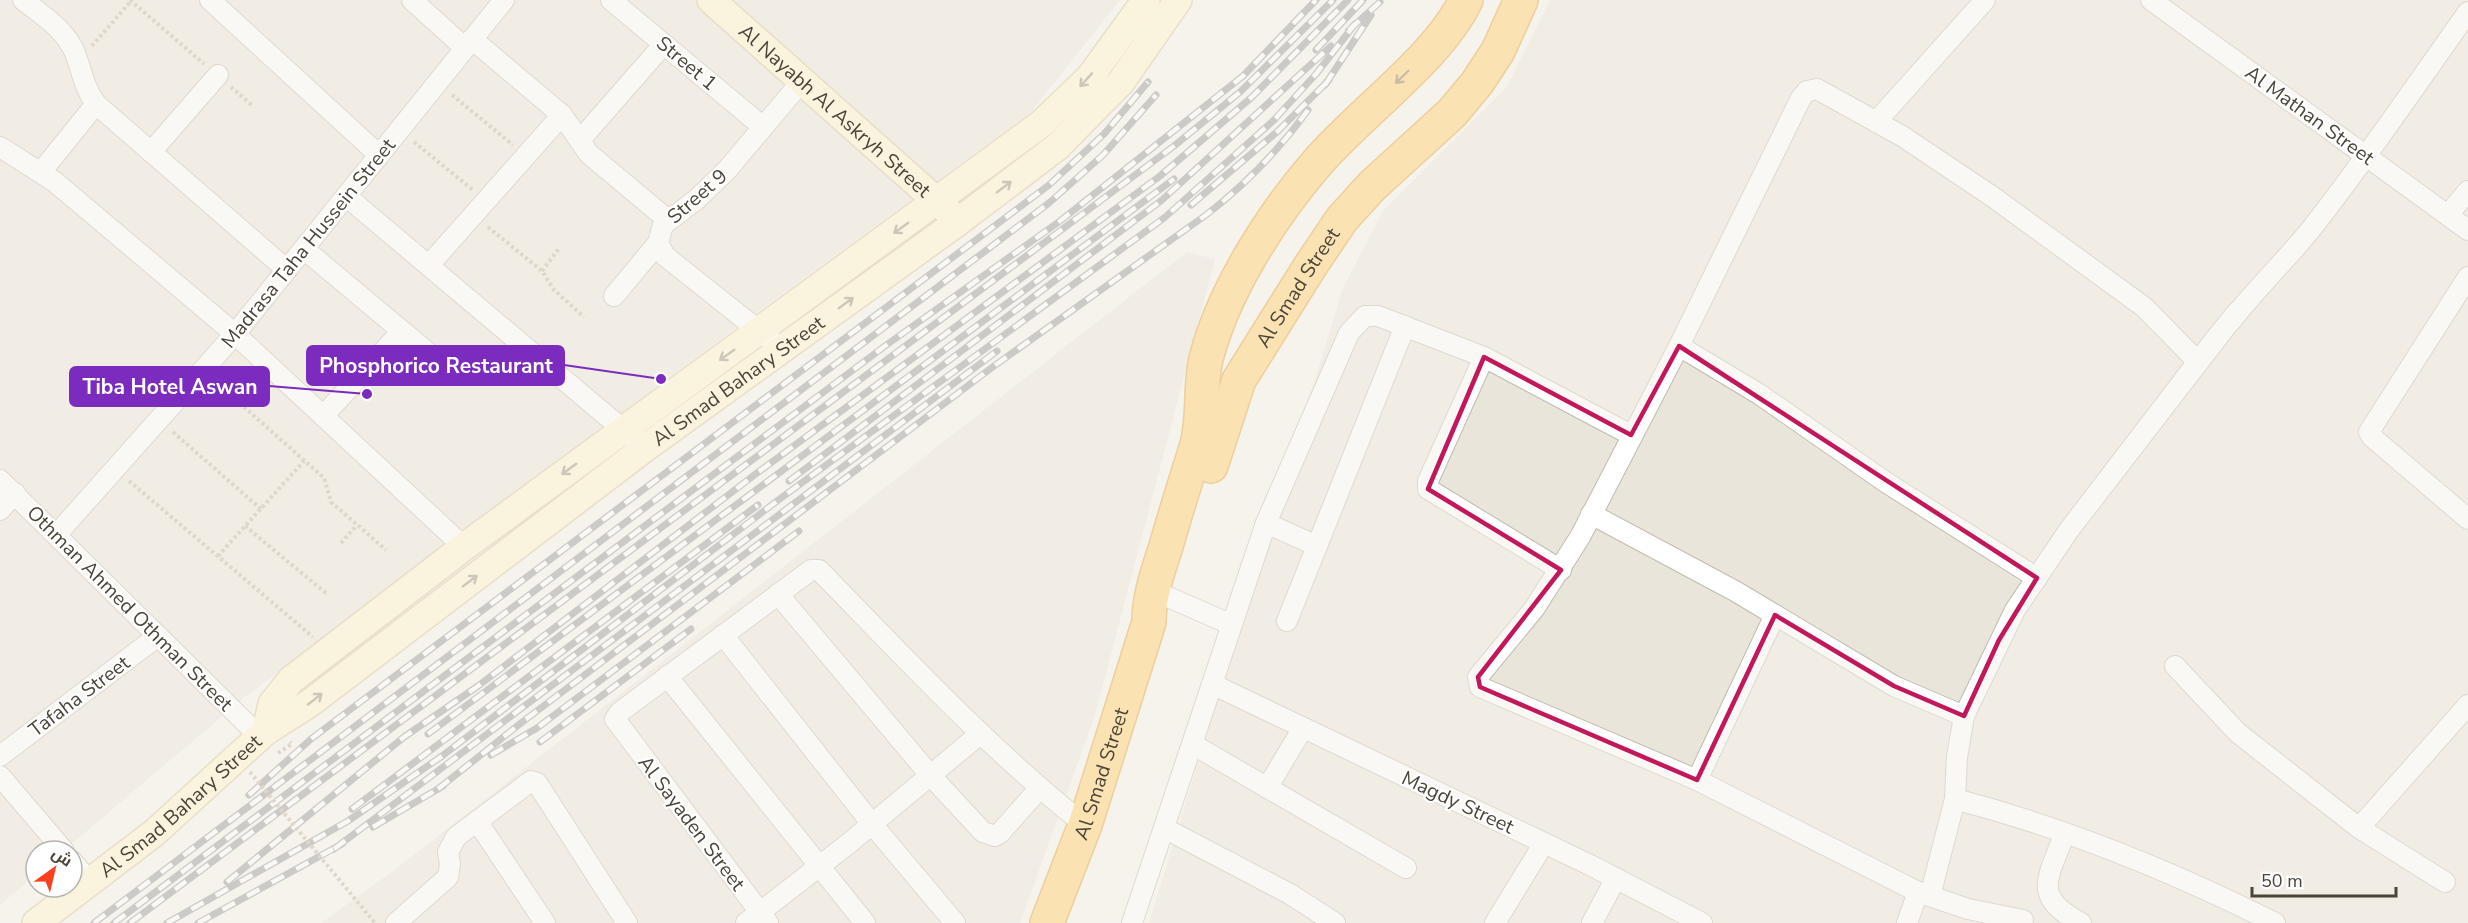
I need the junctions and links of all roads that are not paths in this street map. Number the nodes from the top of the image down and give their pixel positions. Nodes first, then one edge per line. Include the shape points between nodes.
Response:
1 (23, 0) edge
2 (210, 0) edge
3 (412, 0) edge
4 (504, 0) edge
5 (611, 0) edge
6 (711, 0) edge
7 (1146, 0) edge
8 (1178, 0) edge
9 (1466, 0) edge
10 (1487, 0) edge
11 (1508, 0) edge
12 (1521, 0) edge
13 (1985, 0) edge
14 (2151, 0) edge
15 (2468, 12) edge
16 (469, 44) junction
17 (664, 44) junction
18 (1114, 46) junction
19 (1137, 62) junction
20 (218, 75) road end
21 (802, 81) junction
22 (96, 104) junction
23 (562, 115) junction
24 (1876, 122) junction
25 (763, 126) junction
26 (580, 140) junction
27 (0, 147) edge
28 (151, 152) junction
29 (379, 155) junction
30 (2367, 156) junction
31 (41, 171) junction
32 (2468, 191) edge
33 (346, 196) junction
34 (938, 201) junction
35 (2448, 215) junction
36 (668, 220) junction
37 (958, 222) junction
38 (2468, 230) edge
39 (1292, 242) junction
40 (658, 243) junction
41 (304, 249) junction
42 (429, 266) junction
43 (287, 270) junction
44 (2468, 277) edge
45 (614, 296) dead end
46 (1405, 326) junction
47 (402, 331) junction
48 (761, 331) junction
49 (235, 334) junction
50 (1679, 346) junction
51 (782, 349) junction
52 (1484, 357) junction
53 (2198, 362) junction
54 (445, 367) dead end
55 (1239, 380) junction
56 (323, 416) junction
57 (1202, 428) junction
58 (623, 429) junction
59 (1631, 435) junction
60 (645, 448) junction
61 (0, 480) edge
62 (15, 493) junction
63 (0, 510) edge
64 (1591, 514) junction
65 (2468, 519) edge
66 (1266, 523) junction
67 (2069, 530) junction
68 (57, 534) junction
69 (1317, 546) junction
70 (464, 547) junction
71 (1561, 570) junction
72 (2037, 578) junction
73 (778, 594) junction
74 (1156, 603) junction
75 (1775, 615) junction
76 (1287, 621) dead end
77 (1230, 624) junction
78 (723, 635) junction
79 (158, 636) junction
80 (2175, 666) dead end
81 (667, 676) junction
82 (1212, 684) junction
83 (2468, 705) edge
84 (1964, 716) junction
85 (1303, 728) junction
86 (263, 734) junction
87 (980, 734) junction
88 (1192, 744) junction
89 (0, 756) edge
90 (930, 775) junction
91 (0, 776) edge
92 (1697, 780) junction
93 (1267, 788) junction
94 (1039, 789) junction
95 (1955, 799) junction
96 (477, 821) junction
97 (872, 824) junction
98 (1084, 825) junction
99 (1164, 828) junction
100 (2359, 828) junction
101 (2064, 835) junction
102 (54, 839) edge
103 (1544, 843) junction
104 (819, 868) junction
105 (1406, 868) dead end
106 (84, 875) edge
107 (1616, 878) junction
108 (2445, 882) dead end
109 (91, 883) junction
110 (1924, 894) junction
111 (758, 920) edge
112 (2023, 920) dead end
113 (36, 923) edge
114 (396, 923) edge
115 (545, 923) edge
116 (627, 923) edge
117 (865, 923) edge
118 (955, 923) edge
119 (1047, 923) edge
120 (1132, 923) edge
121 (1335, 923) edge
122 (1495, 923) edge
123 (1592, 923) edge
124 (1702, 923) edge
125 (1907, 923) edge
126 (2081, 923) edge
127 (2275, 923) edge

1 - 22 street via 62,33
2 - 29 street
3 - 16 street
4 - 16 street, Madrasa Taha Hussein Street
5 - 17 street, Street 1
6 - 21 street, Al Nayabh Al Askryh Street
7 - 18 street, Al Smad Bahary Street
8 - 19 street, Al Smad Bahary Street
9 -> 57 highway, Al Smad Street via 1441,38 1315,164 1240,275 1214,332 1200,391
10 - 39 highway via 1466,37 1429,83 1318,189
11 - 39 highway via 1485,42 1448,90 1350,181
12 - 55 highway, Al Smad Street via 1498,51 1477,83 1452,113 1342,219
13 - 24 street
14 - 30 street, Al Mathan Street
15 - 30 street
16 - 23 street
16 - 29 street, Madrasa Taha Hussein Street
17 - 25 street, Street 1
17 - 26 street
18 - 19 street
18 -> 34 street, Al Smad Bahary Street via 1090,77 1041,124
37 -> 19 street, Al Smad Bahary Street via 1057,147
20 - 28 street
21 - 25 street, Street 9
21 - 34 street, Al Nayabh Al Askryh Street
22 - 28 street
22 - 31 street
23 - 26 street
23 - 42 street
24 - 50 street via 1817,89 1804,94
24 - 53 street via 1993,197 2144,307
25 - 36 street, Street 9 via 727,170
26 - 36 street via 594,158
27 - 31 street
28 - 43 street
29 - 33 street, Madrasa Taha Hussein Street
30 - 35 street, Al Mathan Street
30 - 67 street via 2291,253 2258,287
31 - 49 street
32 - 35 street
33 - 41 street, Madrasa Taha Hussein Street
33 - 42 street
34 - 37 street, Al Nayabh Al Askryh Street
34 -> 48 street, Al Smad Bahary Street
35 - 38 street, Al Mathan Street
36 - 40 street, Street 9 via 660,230
51 -> 37 street, Al Smad Bahary Street
39 - 55 highway
39 - 57 highway via 1246,311
40 - 45 street
40 - 48 street, Street 9 via 666,256
41 - 43 street, Madrasa Taha Hussein Street
41 - 47 street
42 - 58 street
43 - 49 street, Madrasa Taha Hussein Street
44 - 65 street via 2369,432
46 - 52 street
46 - 66 street via 1371,315 1361,318 1349,333
46 - 69 street
47 - 54 street
47 - 56 street
48 - 51 street, Street 9
48 -> 58 street, Al Smad Bahary Street
49 - 56 street
49 - 68 street, Madrasa Taha Hussein Street
50 - 59 street
50 - 72 street via 1759,394 1887,483
51 - 60 street, Al Smad Bahary Street
52 - 59 street
52 - 71 street via 1449,430 1428,489
53 - 67 street
53 - 67 street via 2238,311
55 - 74 highway, Al Smad Street
56 - 70 street
57 - 74 highway, Al Smad Street
58 - 60 street
58 -> 70 street, Al Smad Bahary Street
59 - 64 street
86 -> 60 street, Al Smad Bahary Street via 310,703
61 - 62 street, Othman Ahmed Othman Street
62 - 63 street
62 - 68 street, Othman Ahmed Othman Street
64 - 71 street
64 - 75 street
66 - 69 street
66 - 77 street
67 - 72 street
68 - 79 street, Othman Ahmed Othman Street
69 - 76 street
70 - 86 street, Al Smad Bahary Street via 279,691
71 - 92 street via 1478,677 1478,684
72 - 84 street via 1999,640
73 - 78 street
73 - 87 street via 811,570 819,570
73 - 90 street
74 - 77 street
74 - 98 highway, Al Smad Street
75 - 84 street via 1894,686
75 - 92 street
77 - 82 street
78 - 81 street
78 - 97 street
79 - 86 street, Othman Ahmed Othman Street
79 - 89 street, Tafaha Street
80 - 100 street via 2238,733
81 - 104 street
81 - 111 street, Al Sayaden Street via 616,715 617,723
82 - 85 street, Magdy Street
82 - 88 street
83 - 100 street
84 - 95 street
85 - 93 street
85 - 103 street, Magdy Street
86 - 109 street, Al Smad Bahary Street via 154,833
87 - 90 street
87 - 94 street
88 - 93 street
88 - 99 street
90 - 94 street via 983,832 995,836
90 - 97 street
91 - 102 street
92 - 110 street
93 - 105 street
94 - 98 street
95 - 101 street
95 - 110 street
96 - 114 street via 452,843 448,878
96 - 115 street
96 - 116 street via 529,782 537,783
97 - 104 street
97 - 118 street
98 - 119 highway, Al Smad Street
99 - 120 street
99 - 121 street via 1290,894
100 - 108 street
101 - 126 street via 2046,891 2049,899
101 - 127 street via 2199,885
103 - 107 street, Magdy Street
103 - 122 street
104 - 111 street
104 - 117 street
106 - 109 street
107 - 123 street
107 - 124 street, Magdy Street
109 - 113 street, Al Smad Bahary Street
110 - 112 street via 1968,909
110 - 125 street

